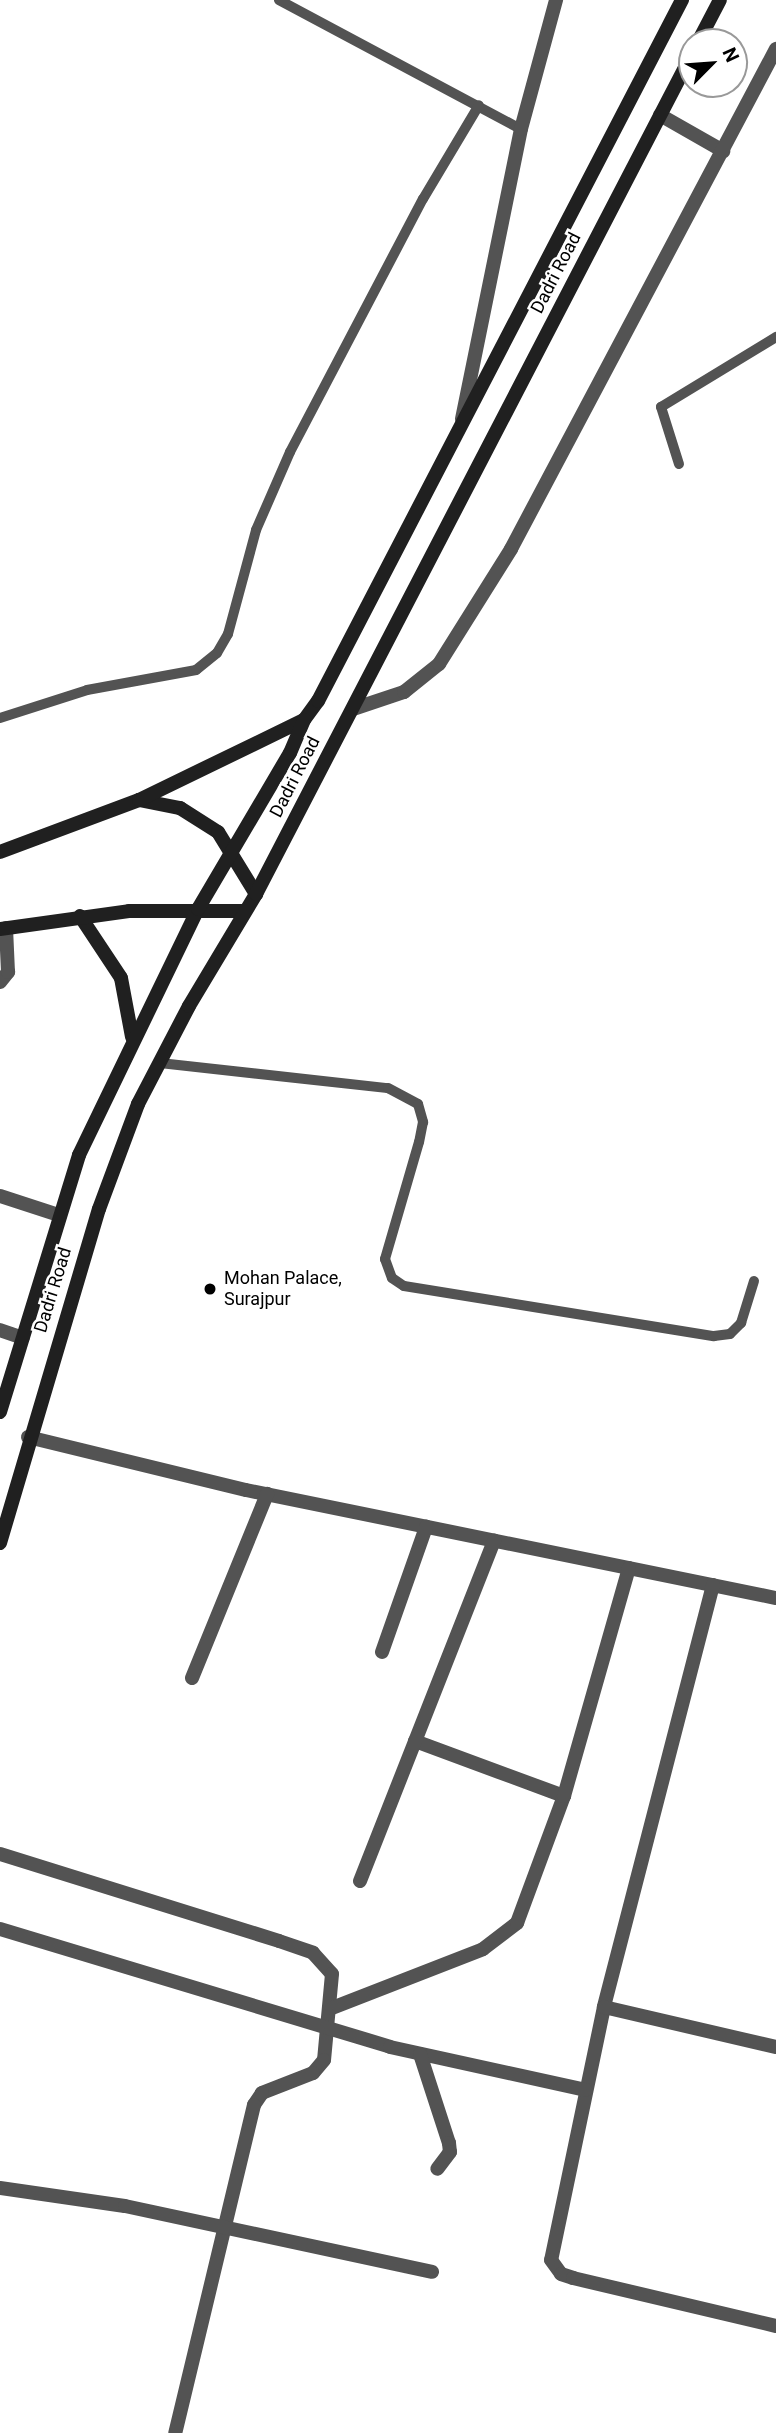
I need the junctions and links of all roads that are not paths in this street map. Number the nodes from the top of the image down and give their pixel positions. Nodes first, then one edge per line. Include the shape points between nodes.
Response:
1 (279, 0) edge
2 (556, 0) edge
3 (682, 0) edge
4 (720, 0) edge
5 (705, 28) edge
6 (776, 49) edge
7 (678, 81) edge
8 (479, 105) junction
9 (660, 115) junction
10 (521, 129) junction
11 (723, 151) junction
12 (776, 337) edge
13 (460, 426) junction
14 (679, 464) dead end
15 (352, 709) junction
16 (0, 718) edge
17 (304, 720) junction
18 (139, 800) junction
19 (0, 852) edge
20 (233, 853) junction
21 (256, 894) junction
22 (198, 909) junction
23 (243, 911) junction
24 (80, 916) junction
25 (3, 928) edge
26 (0, 982) edge
27 (132, 1038) junction
28 (160, 1063) junction
29 (0, 1196) edge
30 (59, 1215) junction
31 (754, 1281) dead end
32 (0, 1330) edge
33 (23, 1338) junction
34 (0, 1412) edge
35 (28, 1437) junction
36 (267, 1494) junction
37 (426, 1527) junction
38 (494, 1540) junction
39 (0, 1543) edge
40 (629, 1568) junction
41 (713, 1585) junction
42 (776, 1598) edge
43 (382, 1652) dead end
44 (192, 1678) dead end
45 (415, 1741) junction
46 (565, 1796) junction
47 (0, 1854) edge
48 (360, 1881) dead end
49 (0, 1929) edge
50 (604, 2007) junction
51 (332, 2008) junction
52 (328, 2026) junction
53 (776, 2047) edge
54 (420, 2054) junction
55 (585, 2090) junction
56 (438, 2169) dead end
57 (0, 2188) edge
58 (227, 2227) junction
59 (432, 2272) dead end
60 (776, 2326) edge
61 (175, 2433) edge

1 - 8 lane
2 - 10 street
3 - 13 main road, Dadri Road
4 - 5 main road
6 - 11 street
7 - 9 main road, Dadri Road
8 - 10 lane
8 - 16 lane via 423,199 290,452 256,530 228,634 217,653 195,670 87,690
9 - 11 street
9 - 15 main road, Dadri Road
10 - 13 street
11 - 15 street via 510,549 439,664 404,692
12 - 14 lane via 661,407
13 - 17 main road, Dadri Road
15 - 21 main road, Dadri Road
17 - 18 main road
17 - 20 main road, Dadri Road
18 - 19 main road
18 - 20 main road via 180,808 200,819
20 - 21 main road
20 - 22 main road, Dadri Road
21 - 23 main road, Dadri Road
22 - 23 main road
22 - 24 main road
22 - 27 main road, Dadri Road
23 - 28 main road, Dadri Road
24 - 25 main road
24 - 27 main road via 121,978
25 - 26 street via 8,972
27 - 30 main road, Dadri Road via 79,1155
28 - 31 lane via 388,1088 418,1104 423,1122 419,1142 385,1259 398,1284 714,1336 730,1334 741,1323
28 - 35 main road, Dadri Road via 124,1137
29 - 30 street
30 - 33 main road, Dadri Road
32 - 33 street
33 - 34 main road, Dadri Road
35 - 36 street
35 - 39 main road, Dadri Road
36 - 37 street
36 - 44 street
37 - 38 street
37 - 43 street
38 - 40 street
38 - 45 street
40 - 41 street
40 - 46 street
41 - 42 street
41 - 50 street
45 - 46 street
45 - 48 street
46 - 51 street via 523,1910 504,1936 438,1968
47 - 51 street via 313,1954 332,1974
49 - 52 street
50 - 53 street
50 - 55 street
51 - 52 street
52 - 54 street
52 - 58 street via 328,2047 319,2068 262,2093 254,2105
54 - 55 street
54 - 56 street via 449,2143 450,2152
55 - 60 street via 551,2252 553,2267 573,2278
57 - 58 street
58 - 59 street
58 - 61 street

